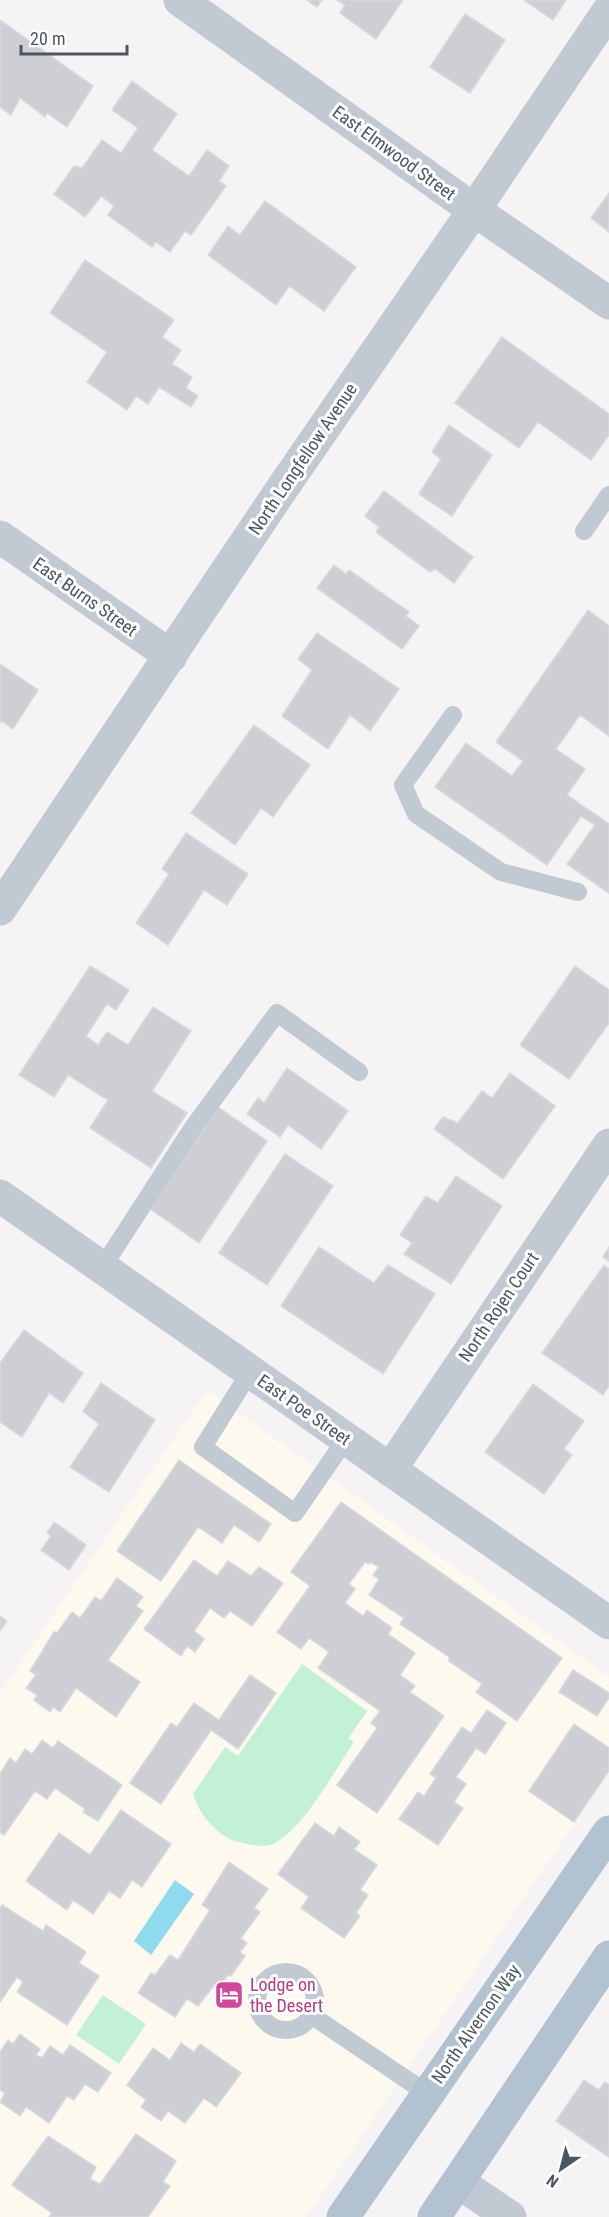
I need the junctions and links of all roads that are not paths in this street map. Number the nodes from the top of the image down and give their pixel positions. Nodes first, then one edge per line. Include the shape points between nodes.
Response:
1 (180, 0) edge
2 (609, 10) edge
3 (474, 210) junction
4 (609, 303) edge
5 (609, 495) edge
6 (584, 531) dead end
7 (0, 537) edge
8 (171, 656) junction
9 (453, 715) dead end
10 (578, 892) dead end
11 (0, 909) edge
12 (360, 1072) dead end
13 (609, 1145) edge
14 (0, 1196) edge
15 (102, 1268) junction
16 (250, 1372) junction
17 (346, 1439) junction
18 (390, 1470) junction
19 (609, 1623) edge
20 (609, 1832) edge
21 (609, 1957) edge
22 (312, 2015) dead end
23 (428, 2094) junction
24 (458, 2182) junction
25 (343, 2217) edge
26 (434, 2217) edge
27 (510, 2217) edge

1 - 3 street, East Elmwood Street
2 - 3 street, North Longfellow Avenue
3 - 4 street, East Elmwood Street
3 - 8 street, North Longfellow Avenue
5 - 6 lane
7 - 8 street, East Burns Street
8 - 11 street, North Longfellow Avenue
9 - 10 lane via 403,785 416,814 501,872
12 - 15 lane via 277,1013 194,1126
13 - 18 street, North Rojen Court
14 - 15 street, East Poe Street
15 - 16 street, East Poe Street
16 - 17 street, East Poe Street
16 - 17 lane via 203,1447 295,1513
17 - 18 street, East Poe Street
18 - 19 street, East Poe Street
20 - 23 main road, North Alvernon Way
21 - 24 main road
22 - 23 lane
23 - 25 main road, North Alvernon Way
24 - 26 main road
24 - 27 street

